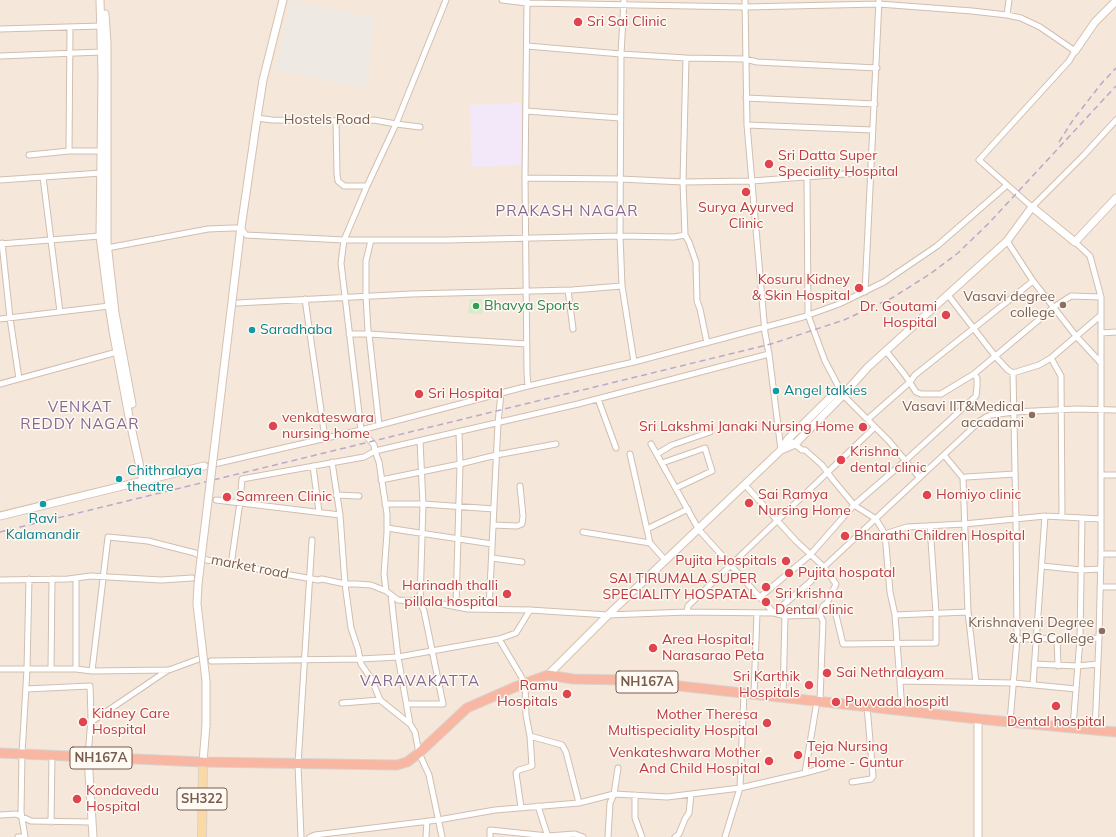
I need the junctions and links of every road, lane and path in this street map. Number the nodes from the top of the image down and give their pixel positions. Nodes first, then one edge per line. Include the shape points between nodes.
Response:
1 (100, 0) edge
2 (105, 0) edge
3 (282, 0) edge
4 (446, 0) edge
5 (502, 0) edge
6 (744, 0) edge
7 (1009, 0) edge
8 (1116, 1) edge
9 (527, 2) edge
10 (624, 2) edge
11 (879, 2) edge
12 (745, 7) junction
13 (1007, 15) junction
14 (101, 26) junction
15 (70, 27) junction
16 (0, 29) edge
17 (527, 46) junction
18 (1075, 51) junction
19 (102, 52) junction
20 (70, 54) junction
21 (621, 54) junction
22 (0, 56) edge
23 (686, 58) junction
24 (745, 59) junction
25 (877, 68) junction
26 (746, 98) junction
27 (875, 104) junction
28 (526, 111) junction
29 (257, 118) junction
30 (620, 118) junction
31 (1116, 120) edge
32 (336, 121) junction
33 (396, 124) junction
34 (747, 125) junction
35 (420, 127) dead end
36 (873, 130) junction
37 (69, 151) junction
38 (101, 151) junction
39 (29, 155) dead end
40 (871, 172) junction
41 (101, 173) junction
42 (43, 177) junction
43 (807, 177) junction
44 (525, 178) junction
45 (620, 179) junction
46 (0, 180) edge
47 (752, 181) junction
48 (683, 182) junction
49 (1007, 185) junction
50 (367, 186) junction
51 (1116, 198) edge
52 (1032, 207) junction
53 (241, 232) junction
54 (685, 235) junction
55 (100, 236) junction
56 (620, 236) junction
57 (526, 237) junction
58 (50, 239) junction
59 (344, 240) junction
60 (371, 240) junction
61 (1007, 241) junction
62 (1074, 242) junction
63 (1, 244) edge
64 (107, 248) junction
65 (1033, 280) junction
66 (622, 286) junction
67 (568, 290) junction
68 (527, 292) junction
69 (865, 292) junction
70 (948, 295) junction
71 (366, 296) junction
72 (1101, 297) junction
73 (345, 298) junction
74 (305, 299) junction
75 (238, 304) dead end
76 (109, 306) junction
77 (1054, 307) junction
78 (60, 312) junction
79 (808, 315) junction
80 (1101, 315) junction
81 (10, 318) junction
82 (0, 319) edge
83 (765, 328) junction
84 (973, 328) junction
85 (573, 329) dead end
86 (1116, 332) edge
87 (1101, 333) junction
88 (350, 334) junction
89 (369, 334) junction
90 (1076, 336) junction
91 (707, 343) junction
92 (527, 344) junction
93 (886, 351) junction
94 (117, 352) junction
95 (769, 354) junction
96 (994, 356) junction
97 (1052, 358) junction
98 (634, 362) junction
99 (1101, 362) junction
100 (1013, 373) junction
101 (974, 374) junction
102 (19, 379) junction
103 (910, 382) junction
104 (0, 384) edge
105 (528, 386) junction
106 (842, 392) junction
107 (501, 393) junction
108 (598, 399) junction
109 (1062, 410) junction
110 (1101, 410) junction
111 (1116, 410) edge
112 (1014, 412) junction
113 (868, 419) junction
114 (498, 423) junction
115 (379, 425) junction
116 (875, 427) junction
117 (361, 430) junction
118 (459, 432) junction
119 (710, 432) dead end
120 (326, 438) junction
121 (788, 439) junction
122 (420, 441) junction
123 (556, 444) dead end
124 (651, 444) dead end
125 (795, 444) junction
126 (616, 448) dead end
127 (781, 450) junction
128 (374, 451) junction
129 (630, 454) dead end
130 (657, 454) junction
131 (496, 455) junction
132 (944, 455) junction
133 (905, 461) junction
134 (332, 462) junction
135 (662, 463) junction
136 (460, 464) junction
137 (204, 466) joint
138 (313, 466) junction
139 (423, 471) junction
140 (827, 472) junction
141 (1015, 474) junction
142 (1101, 475) junction
143 (1116, 475) edge
144 (920, 477) junction
145 (963, 478) junction
146 (146, 480) junction
147 (382, 480) junction
148 (745, 485) junction
149 (520, 486) dead end
150 (676, 488) junction
151 (336, 495) junction
152 (359, 496) dead end
153 (216, 500) dead end
154 (240, 502) junction
155 (385, 504) junction
156 (424, 504) junction
157 (854, 504) junction
158 (459, 507) junction
159 (494, 509) junction
160 (688, 509) junction
161 (319, 512) junction
162 (340, 514) junction
163 (0, 516) edge
164 (1044, 516) junction
165 (1062, 517) junction
166 (1016, 518) junction
167 (1082, 518) junction
168 (876, 519) junction
169 (1101, 519) junction
170 (777, 520) junction
171 (964, 524) junction
172 (493, 525) junction
173 (930, 526) junction
174 (387, 528) junction
175 (647, 529) junction
176 (698, 530) junction
177 (423, 532) junction
178 (583, 532) dead end
179 (885, 534) junction
180 (458, 538) junction
181 (312, 540) dead end
182 (650, 543) junction
183 (492, 544) junction
184 (1101, 554) junction
185 (1116, 554) edge
186 (810, 555) junction
187 (492, 558) junction
188 (666, 561) junction
189 (522, 562) dead end
190 (230, 565) junction
191 (730, 565) junction
192 (1042, 566) junction
193 (824, 567) junction
194 (1100, 569) junction
195 (1081, 570) junction
196 (103, 577) junction
197 (76, 578) junction
198 (192, 578) dead end
199 (310, 578) junction
200 (29, 579) junction
201 (52, 579) junction
202 (0, 580) edge
203 (344, 584) junction
204 (1100, 587) junction
205 (1116, 587) edge
206 (386, 591) junction
207 (391, 594) junction
208 (760, 597) junction
209 (420, 602) junction
210 (827, 602) junction
211 (456, 607) junction
212 (489, 609) junction
213 (530, 610) junction
214 (687, 612) junction
215 (757, 612) junction
216 (968, 612) junction
217 (774, 613) junction
218 (936, 613) junction
219 (608, 615) junction
220 (820, 615) junction
221 (895, 615) junction
222 (785, 616) junction
223 (1099, 638) junction
224 (499, 639) junction
225 (1017, 639) junction
226 (1035, 639) junction
227 (1057, 639) junction
228 (1080, 639) junction
229 (897, 643) junction
230 (432, 650) junction
231 (398, 657) junction
232 (198, 659) dead end
233 (360, 659) junction
234 (304, 660) junction
235 (211, 661) dead end
236 (1034, 664) junction
237 (1098, 664) junction
238 (1058, 666) junction
239 (1077, 666) junction
240 (0, 669) edge
241 (27, 669) junction
242 (51, 669) junction
243 (76, 669) junction
244 (169, 670) junction
245 (92, 671) junction
246 (548, 675) junction
247 (900, 681) junction
248 (976, 682) junction
249 (525, 683) junction
250 (1014, 683) junction
251 (1033, 685) junction
252 (26, 689) junction
253 (1076, 689) junction
254 (744, 693) junction
255 (754, 694) junction
256 (784, 697) junction
257 (380, 700) junction
258 (819, 701) junction
259 (342, 703) dead end
260 (407, 704) junction
261 (868, 706) junction
262 (903, 710) junction
263 (978, 719) junction
264 (91, 722) junction
265 (1010, 722) junction
266 (410, 724) junction
267 (1072, 727) junction
268 (1094, 730) junction
269 (1116, 732) edge
270 (530, 736) junction
271 (0, 753) edge
272 (419, 753) junction
273 (22, 754) junction
274 (52, 756) junction
275 (88, 757) junction
276 (203, 762) junction
277 (298, 764) junction
278 (827, 767) dead end
279 (618, 768) dead end
280 (805, 773) junction
281 (852, 782) dead end
282 (740, 788) junction
283 (614, 794) junction
284 (691, 794) junction
285 (635, 795) junction
286 (579, 803) junction
287 (538, 806) junction
288 (521, 807) junction
289 (0, 815) edge
290 (22, 818) junction
291 (438, 820) junction
292 (427, 821) junction
293 (51, 822) junction
294 (92, 822) junction
295 (18, 837) edge
296 (25, 837) edge
297 (92, 837) edge
298 (202, 837) edge
299 (302, 837) edge
300 (310, 837) edge
301 (426, 837) edge
302 (442, 837) edge
303 (490, 837) edge
304 (548, 837) edge
305 (583, 837) edge
306 (608, 837) edge
307 (642, 837) edge
308 (675, 837) edge
309 (725, 837) edge
310 (978, 837) edge

1 - 14 main road
2 - 64 main road
3 - 29 main road via 263,80
4 - 33 street
5 - 9 street
6 - 12 street
7 - 13 street
8 - 18 main road via 1095,22
9 - 10 street
9 - 17 street
10 - 12 street
10 - 21 street
11 - 12 street
11 - 13 street
11 - 25 street
12 - 24 street
13 - 18 street via 1040,27
14 - 15 street
14 - 19 main road
15 - 16 street
15 - 20 street
17 - 21 street
17 - 28 street
18 - 49 street via 1069,61 979,160
19 - 20 street
19 - 38 main road
20 - 22 street
20 - 37 street
21 - 23 street
21 - 30 street
23 - 24 street
23 - 48 street
24 - 25 street via 757,62
24 - 26 street
25 - 27 street
26 - 27 street
26 - 34 street
27 - 36 street
28 - 30 street
28 - 44 street
29 - 32 street, Hostels Road
29 - 53 main road
30 - 45 street
31 - 52 street
32 - 33 street, Hostels Road via 374,120
32 - 50 street via 338,181 344,186
33 - 35 street, Hostels Road
33 - 50 street
34 - 36 street
34 - 47 street
36 - 40 street
37 - 38 street
37 - 39 street
38 - 41 main road
40 - 43 street
40 - 69 street
41 - 42 street
41 - 55 main road
42 - 46 street
42 - 58 street
43 - 47 street
43 - 79 street
44 - 45 street
44 - 57 street
45 - 48 street
45 - 56 street
47 - 48 street
47 - 83 street
48 - 54 street
49 - 52 street
49 - 69 street via 937,246
50 - 59 street
51 - 62 main road
52 - 61 main road
52 - 62 main road
53 - 59 street via 246,235
53 - 64 street via 208,229
53 - 276 main road, bridge via 198,584 206,680
54 - 56 street
54 - 91 street via 696,262 697,301
55 - 58 street
55 - 76 main road
56 - 57 street
56 - 66 street
57 - 60 street
57 - 68 street
58 - 63 street
58 - 78 street
59 - 60 street
59 - 73 street via 342,263
60 - 71 street via 366,261
61 - 65 street
61 - 70 main road
62 - 72 street via 1090,256
63 - 81 street
64 - 146 main road via 115,313
65 - 77 street
65 - 84 street
66 - 67 street
66 - 98 street
67 - 68 street
67 - 85 street
68 - 71 street
68 - 92 street
69 - 79 street
70 - 84 street
70 - 93 main road
71 - 73 street
71 - 89 street
72 - 77 street via 1071,296
72 - 80 street
73 - 74 street
73 - 88 street
74 - 75 street
74 - 120 street
76 - 78 street
76 - 94 main road
77 - 90 street
77 - 96 street
78 - 81 street
79 - 83 street
79 - 106 street via 825,361
80 - 87 street
80 - 90 street
81 - 82 street
81 - 102 street
83 - 91 street
83 - 95 street
84 - 96 street
84 - 103 street via 915,375
86 - 87 street
87 - 99 street
88 - 89 street
88 - 117 street
89 - 92 street
89 - 115 street
90 - 97 street
90 - 99 street
91 - 98 street
92 - 105 street
93 - 103 street
93 - 106 main road
94 - 102 street
94 - 146 main road via 130,422
95 - 108 street
95 - 127 street
96 - 100 street
96 - 101 street
97 - 100 street
97 - 109 street via 1061,376
98 - 105 street
99 - 110 street
100 - 112 street
101 - 103 street via 941,394 921,394 916,392
101 - 133 street via 976,396
102 - 104 street
103 - 113 street
105 - 107 street
106 - 113 street
106 - 121 main road
106 - 125 main road
107 - 114 street
107 - 115 street
108 - 114 street
108 - 126 street
109 - 110 street
109 - 112 street
109 - 165 street
110 - 111 street
110 - 142 street
112 - 132 street via 991,415 980,420
112 - 141 street
113 - 116 street
114 - 118 street
114 - 131 street
115 - 117 street
116 - 133 street
116 - 140 street
117 - 120 street
117 - 128 street via 374,445
118 - 122 street
118 - 136 street
119 - 130 street via 672,445
120 - 137 street
121 - 125 street
121 - 127 main road
122 - 128 street
122 - 139 street
123 - 131 street
124 - 130 street
125 - 127 main road
125 - 140 street via 822,464
127 - 148 main road
128 - 134 street via 364,457
128 - 147 street
129 - 175 street
130 - 135 street
131 - 136 street
131 - 159 street
132 - 144 street
132 - 145 street
133 - 144 street
133 - 157 street
134 - 138 street
134 - 151 street
135 - 150 street
135 - 150 street via 705,448 712,471
136 - 139 street
136 - 158 street
137 - 146 main road
138 - 154 street via 242,478
138 - 161 street
139 - 147 street
139 - 156 street
140 - 157 street
140 - 170 street
141 - 145 street
141 - 166 street
142 - 143 street
142 - 169 street
144 - 168 street
145 - 171 street
146 - 163 main road
147 - 155 street
148 - 170 street
148 - 176 main road
149 - 172 street via 522,524
150 - 160 street
151 - 152 street
151 - 162 street
153 - 154 street
154 - 161 street
154 - 190 street
155 - 156 street
155 - 174 street
156 - 158 street
156 - 177 street
157 - 168 street
157 - 186 street
158 - 159 street
158 - 180 street
159 - 172 street
160 - 175 street
160 - 176 street
161 - 162 street
162 - 203 street
164 - 165 street
164 - 166 street
164 - 192 street
165 - 167 street
166 - 171 street
166 - 225 street
167 - 169 street
167 - 195 street
168 - 179 street
168 - 193 street
169 - 184 street
170 - 186 street
170 - 191 street
171 - 173 street
171 - 216 street
172 - 183 street
173 - 179 street via 907,527
173 - 218 street
174 - 177 street
174 - 206 street via 384,574
175 - 182 street
176 - 188 main road
176 - 191 street
177 - 180 street
177 - 209 street
178 - 182 street
179 - 221 street via 890,592
180 - 183 street
180 - 211 street
181 - 199 street
182 - 188 street
183 - 187 street
184 - 185 street
184 - 194 street
186 - 193 street
186 - 208 street
187 - 189 street
187 - 212 street
188 - 219 main road
190 - 196 street, market road via 148,541 108,537
190 - 199 street, market road
191 - 208 street
191 - 214 street via 688,606
192 - 195 street
192 - 226 street
193 - 210 street via 836,584
193 - 217 street
194 - 195 street
194 - 204 street
195 - 228 street
196 - 197 street
196 - 198 street via 161,580
196 - 245 street
197 - 201 street
197 - 243 street
199 - 203 street, market road
199 - 234 street
200 - 201 street
200 - 202 street
200 - 241 street
201 - 242 street
203 - 206 street, market road via 371,585
203 - 233 street via 351,628
204 - 205 street
204 - 223 street
206 - 207 street, market road
207 - 209 street, market road via 398,600
207 - 231 street
208 - 217 street
209 - 211 street, market road
209 - 230 street
210 - 220 street
210 - 229 street via 835,611 843,644
211 - 212 street, market road
212 - 213 street, market road
213 - 219 street, market road
213 - 224 street via 516,633
214 - 215 street, market road
214 - 219 street, market road
215 - 217 street, market road
215 - 255 street
216 - 218 street
216 - 248 street
217 - 222 street, market road
218 - 221 street
218 - 229 street via 936,642
219 - 246 main road
220 - 222 street, market road
220 - 258 street via 823,621
221 - 229 street
222 - 256 street
223 - 228 street
223 - 237 street
224 - 230 street
224 - 249 street
225 - 226 street
225 - 250 street
226 - 227 street
226 - 236 street
227 - 228 street
227 - 238 street
228 - 239 street
229 - 247 street
230 - 231 street
230 - 260 street via 443,704
231 - 233 street
231 - 260 street
232 - 244 street
233 - 234 street
233 - 257 street
234 - 235 street
234 - 277 street
236 - 238 street
236 - 251 street
237 - 239 street
237 - 268 street
238 - 239 street
239 - 253 street
240 - 241 street
241 - 242 street
241 - 252 street
242 - 243 street
243 - 245 street
244 - 245 street
244 - 264 street
246 - 249 highway, NH167A
246 - 254 highway, NH167A via 573,679 625,680
247 - 248 street
247 - 262 street
248 - 250 street
249 - 270 street
249 - 272 highway, NH167A via 467,708
250 - 251 street
250 - 265 street
251 - 253 street
252 - 264 street via 90,686
252 - 273 street
253 - 267 street
254 - 255 highway, NH167A
254 - 282 street
255 - 256 highway, NH167A
256 - 258 highway, NH167A
257 - 259 street
257 - 266 street
258 - 261 highway, NH167A
258 - 280 street
260 - 266 street
261 - 262 highway, NH167A
261 - 281 street via 873,776 871,779
262 - 263 highway, NH167A
263 - 265 highway, NH167A
263 - 310 main road
264 - 275 street
265 - 267 highway, NH167A
266 - 272 street via 415,732
267 - 268 highway, NH167A
268 - 269 highway, NH167A
270 - 286 street via 562,745
270 - 288 street via 532,766 516,773
271 - 273 highway, NH167A
272 - 277 highway, NH167A via 407,762 397,765
272 - 291 street via 429,775
273 - 274 highway, NH167A
273 - 290 street
274 - 275 highway, NH167A
274 - 293 street
275 - 276 highway, NH167A
275 - 294 main road
276 - 277 highway, NH167A
276 - 298 main road, SH322
277 - 299 street
278 - 280 street
279 - 283 street
280 - 282 street
282 - 284 street
282 - 309 street
283 - 285 street
283 - 286 street
283 - 306 street via 610,803
284 - 285 street via 668,797
284 - 308 street via 689,813
285 - 307 street via 635,818
286 - 287 street
287 - 288 street
287 - 304 street
288 - 291 street
289 - 290 street via 16,814
290 - 293 street
290 - 296 street
291 - 292 street
291 - 302 street
292 - 300 street
292 - 301 street
293 - 294 street
294 - 297 main road
295 - 296 street
303 - 304 street via 490,830
304 - 305 street via 574,834

